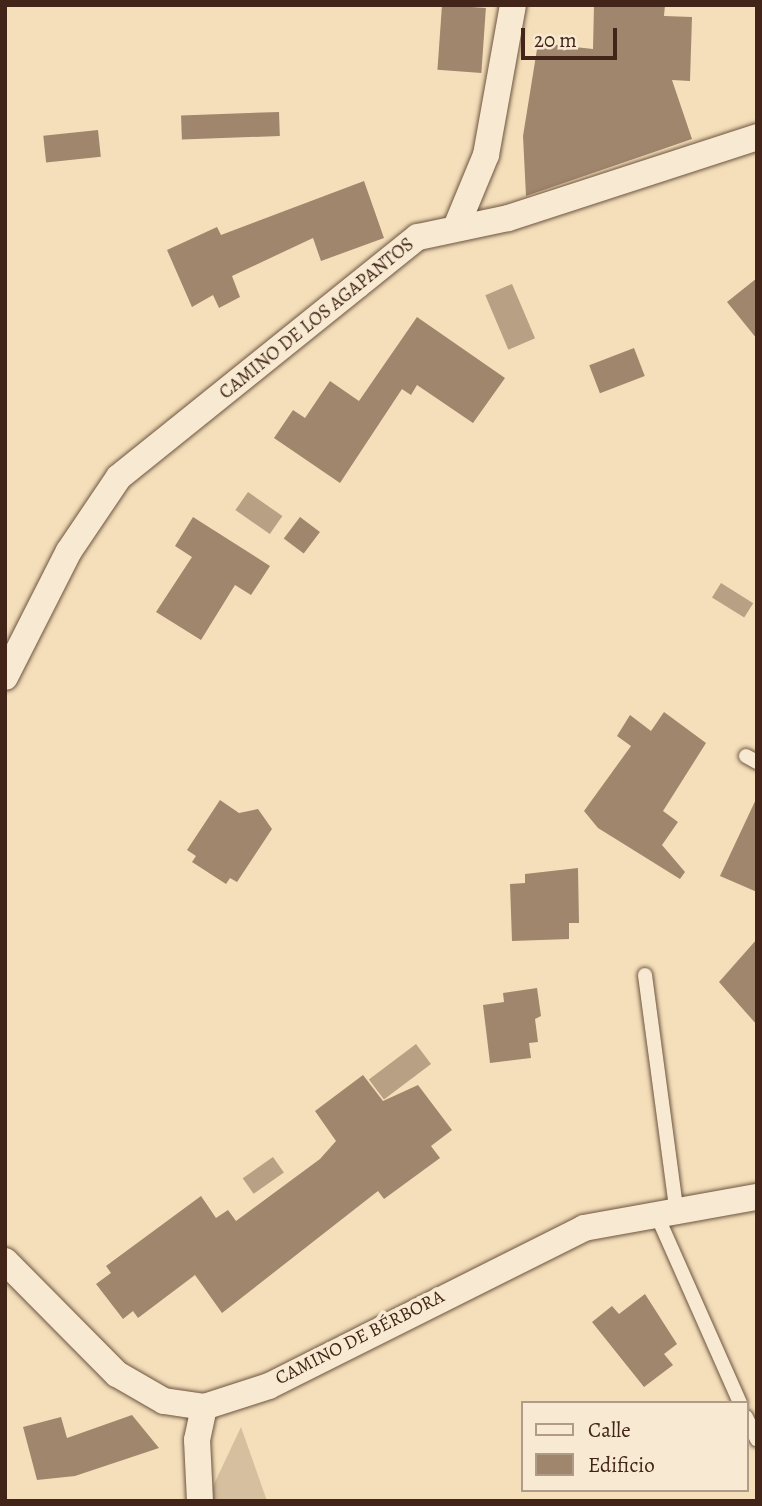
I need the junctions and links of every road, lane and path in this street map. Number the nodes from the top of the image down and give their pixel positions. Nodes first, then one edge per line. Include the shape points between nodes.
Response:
1 (513, 5) edge
2 (757, 136) edge
3 (457, 225) junction
4 (5, 677) edge
5 (645, 975) dead end
6 (757, 1197) edge
7 (665, 1209) junction
8 (5, 1261) edge
9 (739, 1401) edge
10 (204, 1407) junction
11 (748, 1421) edge
12 (757, 1440) edge
13 (200, 1501) edge

1 - 3 street via 486,155
2 - 3 street, CAMINO DE LOS AGAPANTOS via 509,218
3 - 4 street, CAMINO DE LOS AGAPANTOS via 418,237 119,477 69,551
5 - 7 lane
6 - 7 street, CAMINO DE BÉRBORA
7 - 9 lane
7 - 10 street, CAMINO DE BÉRBORA via 561,1238 269,1386
8 - 10 street, CAMINO DE BÉRBORA via 117,1374 163,1401
10 - 13 street via 197,1440
11 - 12 lane

